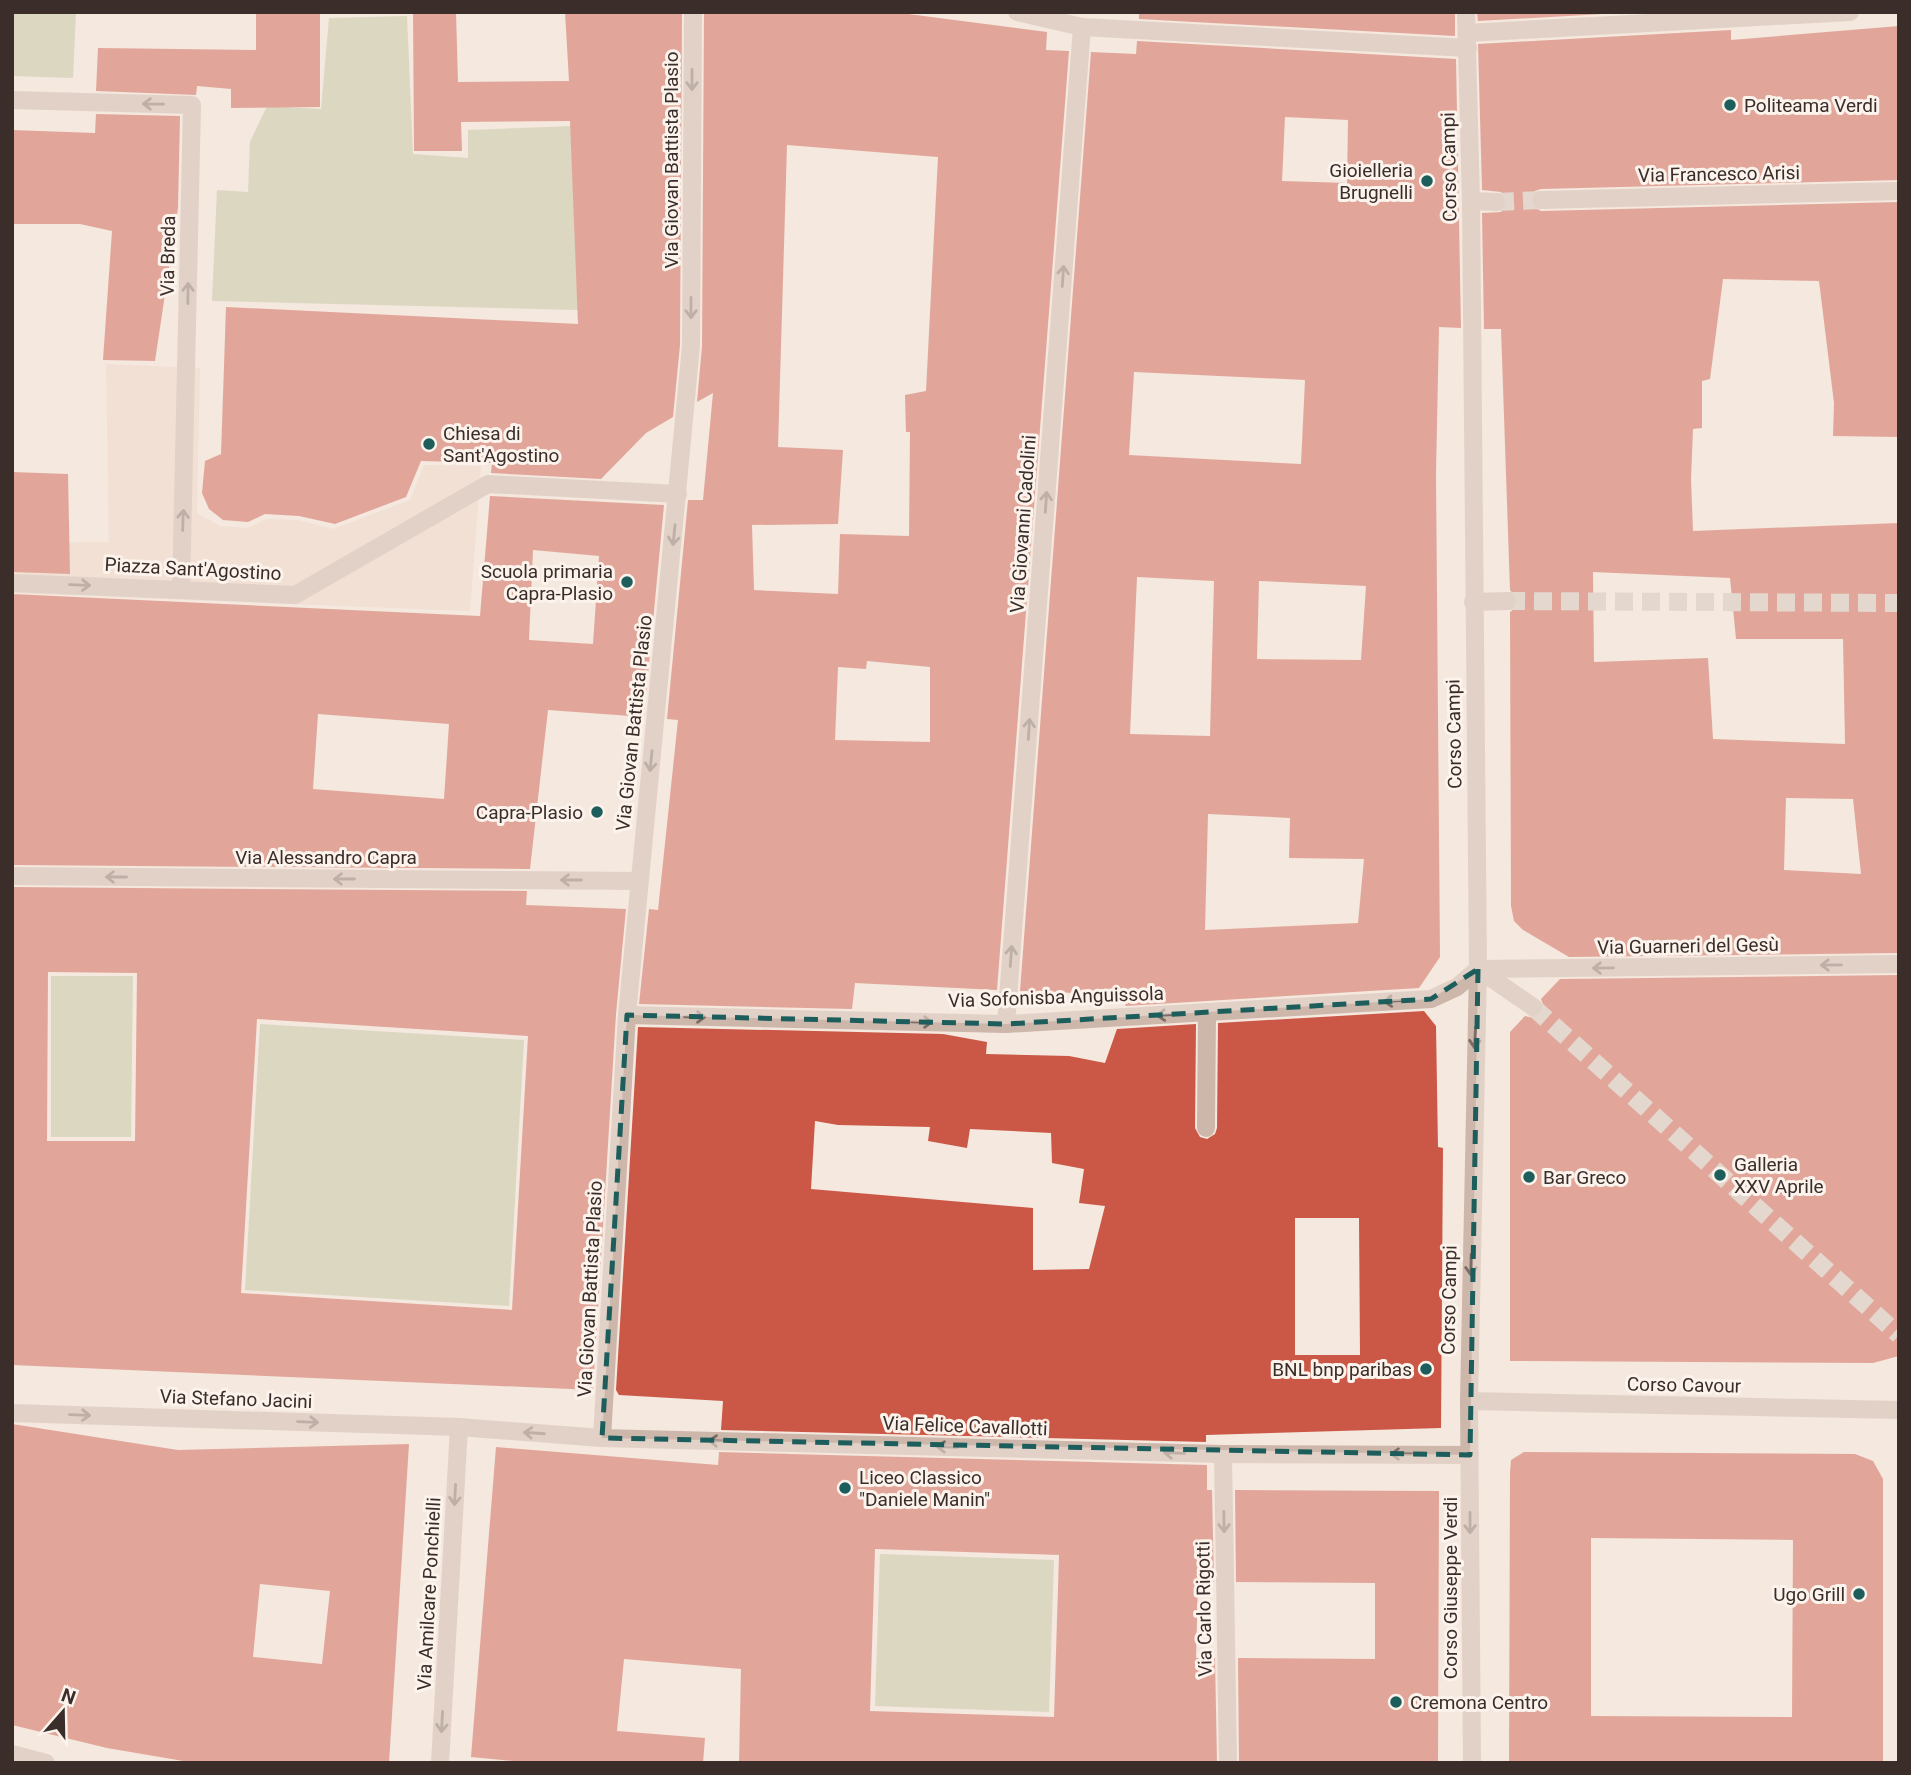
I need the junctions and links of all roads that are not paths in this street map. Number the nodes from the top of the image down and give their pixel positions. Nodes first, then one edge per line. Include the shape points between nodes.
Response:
1 (693, 12) edge
2 (1017, 12) edge
3 (1466, 12) edge
4 (1850, 12) edge
5 (1082, 27) junction
6 (1467, 40) junction
7 (12, 100) edge
8 (1899, 191) edge
9 (1541, 200) tunnel mouth
10 (1471, 201) junction
11 (1496, 202) tunnel mouth
12 (678, 494) junction
13 (12, 583) edge
14 (181, 589) junction
15 (1507, 601) tunnel mouth
16 (1473, 602) junction
17 (12, 876) edge
18 (639, 881) junction
19 (1899, 964) edge
20 (1478, 969) junction
21 (1533, 1007) tunnel mouth
22 (1207, 1012) junction
23 (627, 1015) junction
24 (1006, 1024) junction
25 (1206, 1128) dead end
26 (1469, 1401) junction
27 (1899, 1410) edge
28 (12, 1413) edge
29 (459, 1427) junction
30 (602, 1438) junction
31 (1223, 1454) junction
32 (1470, 1455) junction
33 (12, 1754) edge
34 (46, 1763) edge
35 (440, 1763) edge
36 (1228, 1763) edge
37 (1472, 1763) edge

1 -> 12 street, Via Giovan Battista Plasio via 691,346
2 - 5 street
3 - 6 street, Corso Campi
4 - 6 street via 1556,29
5 - 6 street via 1385,46
24 -> 5 street, Via Giovanni Cadolini
6 - 10 street, Corso Campi
14 -> 7 street, Via Breda via 192,105
8 - 9 street, Via Francesco Arisi
10 - 11 street
10 - 16 street, Corso Campi
12 - 14 street, Piazza Sant'Agostino via 488,484 295,595
12 -> 18 street, Via Giovan Battista Plasio
13 -> 14 street, Piazza Sant'Agostino
15 - 16 street
16 - 20 street, Corso Campi
18 -> 17 street, Via Alessandro Capra
18 - 23 street, Via Giovan Battista Plasio
19 -> 20 street, Via Guarneri del Gesù
20 - 21 street
20 -> 22 street, Via Sofonisba Anguissola via 1457,987 1431,999
20 -> 26 street, Corso Campi
22 -> 24 street, Via Sofonisba Anguissola
22 - 25 street
23 -> 24 street, Via Sofonisba Anguissola
23 - 30 street, Via Giovan Battista Plasio
26 - 27 street, Corso Cavour
26 - 32 street, Corso Campi
28 -> 29 street, Via Stefano Jacini
30 -> 29 street, Via Felice Cavallotti
29 -> 35 street, Via Amilcare Ponchielli
31 -> 30 street, Via Felice Cavallotti
32 -> 31 street, Via Felice Cavallotti
31 -> 36 street, Via Carlo Rigotti
32 -> 37 street, Corso Giuseppe Verdi
33 - 34 street

